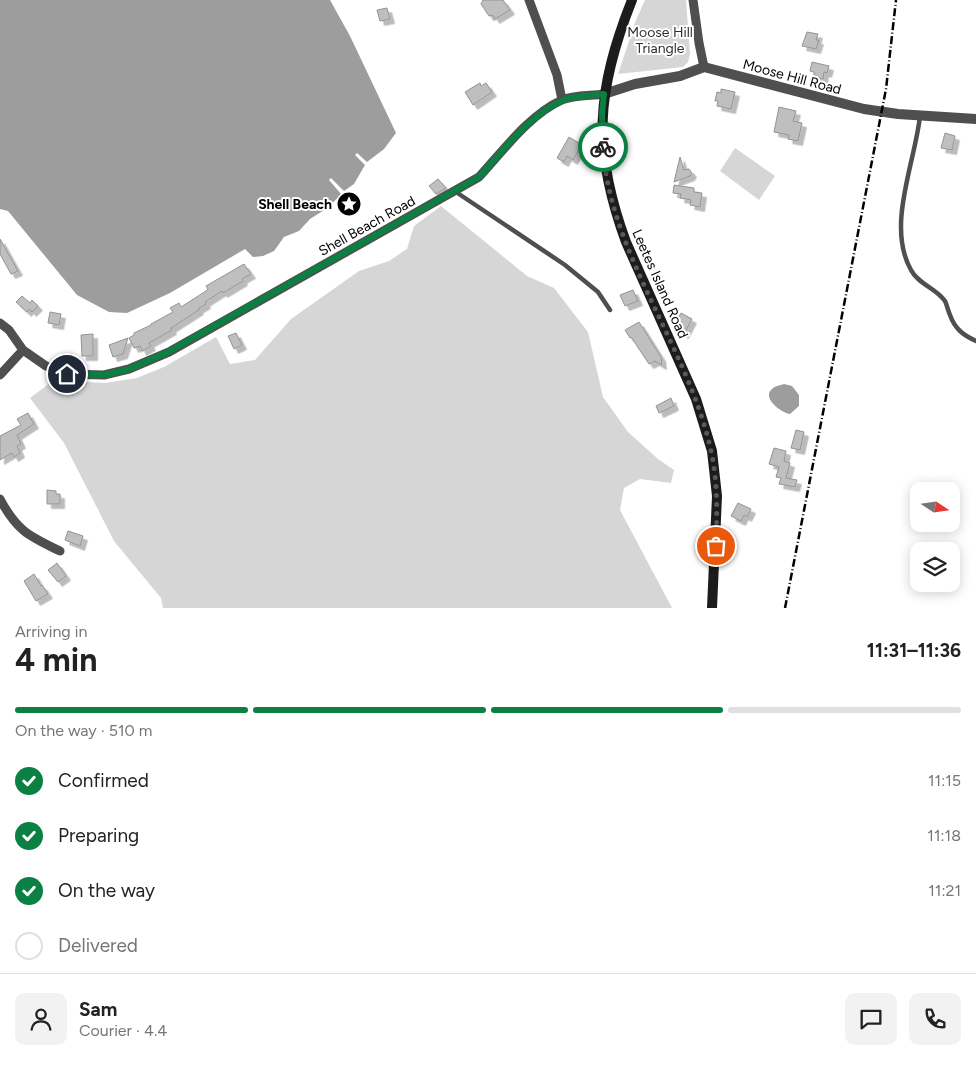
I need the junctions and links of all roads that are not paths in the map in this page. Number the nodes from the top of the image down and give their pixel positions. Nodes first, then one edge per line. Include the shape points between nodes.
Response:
1 (529, 0) edge
2 (632, 0) edge
3 (693, 0) edge
4 (704, 67) junction
5 (604, 94) junction
6 (562, 100) junction
7 (920, 116) junction
8 (976, 119) edge
9 (456, 192) junction
10 (610, 310) dead end
11 (0, 323) edge
12 (976, 341) edge
13 (23, 350) junction
14 (0, 376) edge
15 (0, 499) edge
16 (60, 551) dead end
17 (712, 608) edge

1 - 6 street via 557,75
2 - 5 main road, Leetes Island Road via 613,52
3 - 4 street
4 - 5 street
4 - 7 street, Moose Hill Road via 822,100
5 - 6 street, Shell Beach Road
5 - 17 main road, Leetes Island Road via 603,153 617,218 696,399 712,451 717,496
6 - 9 street, Shell Beach Road via 538,115 479,177
7 - 8 street, Moose Hill Road
7 - 12 lane via 905,194 902,245 911,271 945,302 956,329
9 - 10 lane via 566,265 598,292
9 - 13 street, Shell Beach Road via 168,352 129,369 104,375 67,374 46,366
11 - 13 street, Shell Beach Road
13 - 14 street
15 - 16 street via 21,530

